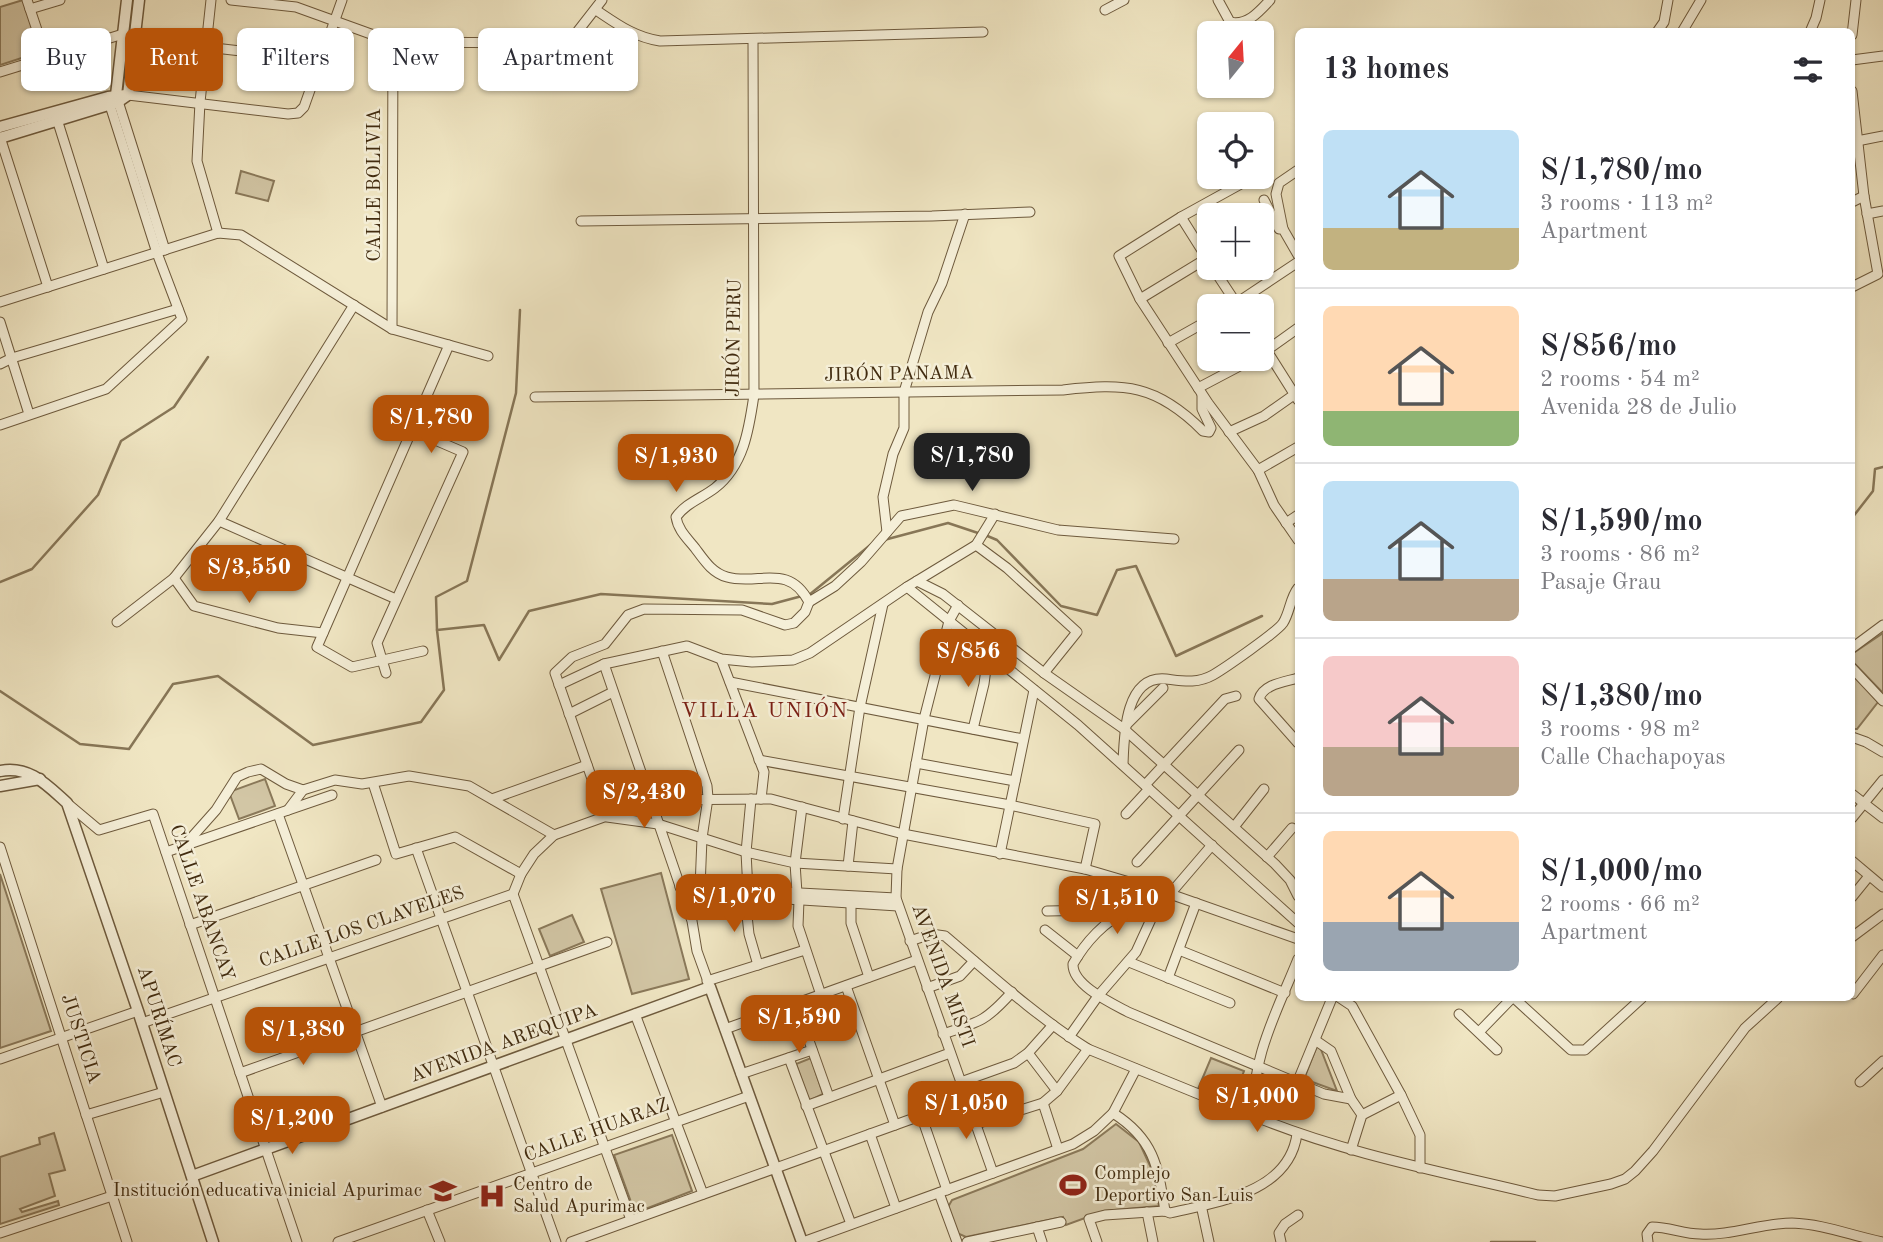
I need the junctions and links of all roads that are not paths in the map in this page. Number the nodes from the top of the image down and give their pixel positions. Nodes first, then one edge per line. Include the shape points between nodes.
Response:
1 (61, 0) edge
2 (127, 0) edge
3 (139, 0) edge
4 (211, 0) edge
5 (231, 0) edge
6 (342, 0) edge
7 (603, 0) edge
8 (1124, 0) edge
9 (1218, 0) edge
10 (1269, 0) edge
11 (1668, 0) edge
12 (1702, 0) edge
13 (1820, 0) edge
14 (1856, 0) edge
15 (29, 5) edge
16 (596, 10) junction
17 (1105, 10) dead end
18 (334, 21) junction
19 (37, 28) edge
20 (208, 28) edge
21 (331, 28) edge
22 (1660, 28) edge
23 (1684, 28) edge
24 (1812, 28) edge
25 (1853, 28) edge
26 (983, 32) dead end
27 (368, 33) edge
28 (123, 34) junction
29 (111, 38) edge
30 (753, 39) junction
31 (464, 42) edge
32 (1883, 56) edge
33 (1855, 60) edge
34 (21, 65) edge
35 (0, 72) edge
36 (201, 91) edge
37 (309, 91) edge
38 (393, 91) edge
39 (128, 95) junction
40 (113, 100) junction
41 (200, 102) junction
42 (56, 115) junction
43 (0, 127) edge
44 (1855, 128) edge
45 (1883, 136) edge
46 (0, 138) edge
47 (1857, 141) junction
48 (1295, 172) edge
49 (1231, 189) edge
50 (1864, 196) junction
51 (1264, 200) dead end
52 (1855, 200) edge
53 (1266, 203) edge
54 (1883, 211) edge
55 (1030, 212) dead end
56 (965, 214) junction
57 (1867, 214) junction
58 (1181, 216) junction
59 (754, 218) junction
60 (1274, 218) edge
61 (581, 221) dead end
62 (1283, 229) junction
63 (218, 233) junction
64 (1197, 241) edge
65 (1295, 250) edge
66 (161, 251) junction
67 (1295, 264) edge
68 (1197, 265) edge
69 (104, 269) junction
70 (1855, 286) edge
71 (48, 287) junction
72 (1251, 294) edge
73 (1140, 299) junction
74 (0, 302) edge
75 (354, 305) junction
76 (178, 309) junction
77 (0, 322) edge
78 (1197, 327) edge
79 (392, 329) junction
80 (1295, 330) edge
81 (1274, 342) edge
82 (1168, 343) junction
83 (449, 345) junction
84 (488, 356) dead end
85 (12, 358) junction
86 (0, 364) edge
87 (1274, 364) edge
88 (1233, 371) edge
89 (1200, 391) junction
90 (904, 392) junction
91 (1295, 393) edge
92 (754, 395) junction
93 (535, 397) dead end
94 (1295, 397) edge
95 (29, 414) junction
96 (0, 425) edge
97 (412, 430) junction
98 (1229, 432) junction
99 (1295, 449) edge
100 (1258, 470) junction
101 (995, 514) junction
102 (1295, 518) edge
103 (219, 521) junction
104 (1286, 523) junction
105 (887, 532) junction
106 (1295, 536) edge
107 (980, 538) junction
108 (1174, 539) dead end
109 (174, 578) junction
110 (347, 578) junction
111 (917, 581) junction
112 (907, 587) junction
113 (1295, 593) edge
114 (397, 599) junction
115 (809, 602) junction
116 (883, 604) junction
117 (958, 605) junction
118 (950, 621) junction
119 (117, 622) dead end
120 (1883, 625) edge
121 (323, 633) junction
122 (1855, 646) edge
123 (422, 651) dead end
124 (662, 651) junction
125 (988, 653) junction
126 (721, 659) junction
127 (382, 660) junction
128 (604, 664) junction
129 (1855, 671) edge
130 (386, 673) dead end
131 (1044, 673) junction
132 (1295, 679) edge
133 (730, 682) junction
134 (559, 685) junction
135 (1163, 688) dead end
136 (1034, 690) junction
137 (613, 692) junction
138 (1236, 696) dead end
139 (1883, 701) edge
140 (860, 707) junction
141 (569, 714) junction
142 (924, 719) junction
143 (1125, 728) junction
144 (973, 729) junction
145 (1855, 738) edge
146 (1023, 739) junction
147 (1295, 740) edge
148 (1239, 750) dead end
149 (1883, 752) edge
150 (759, 760) junction
151 (916, 763) junction
152 (587, 765) junction
153 (1123, 765) junction
154 (1164, 765) junction
155 (0, 771) edge
156 (850, 777) junction
157 (40, 779) junction
158 (1883, 780) edge
159 (1015, 781) junction
160 (373, 783) junction
161 (0, 786) edge
162 (911, 787) junction
163 (1147, 787) junction
164 (1264, 789) dead end
165 (303, 790) junction
166 (332, 795) dead end
167 (1199, 796) junction
168 (1855, 796) edge
169 (708, 798) junction
170 (492, 799) junction
171 (756, 799) junction
172 (650, 800) junction
173 (67, 803) junction
174 (1864, 803) junction
175 (1010, 805) junction
176 (802, 807) junction
177 (288, 810) junction
178 (278, 814) junction
179 (1126, 814) dead end
180 (1855, 814) edge
181 (1180, 816) junction
182 (605, 817) junction
183 (1883, 818) edge
184 (848, 820) junction
185 (658, 824) junction
186 (1234, 827) junction
187 (1292, 828) dead end
188 (99, 830) junction
189 (903, 834) junction
190 (554, 835) junction
191 (80, 836) junction
192 (702, 838) junction
193 (1212, 845) junction
194 (184, 846) junction
195 (0, 847) edge
196 (416, 848) junction
197 (166, 852) junction
198 (747, 852) junction
199 (1000, 854) junction
200 (1268, 856) junction
201 (376, 860) dead end
202 (1137, 862) dead end
203 (795, 863) junction
204 (1855, 864) edge
205 (848, 866) junction
206 (897, 869) junction
207 (1085, 869) junction
208 (521, 874) junction
209 (1869, 876) junction
210 (304, 886) junction
211 (680, 887) junction
212 (1883, 887) edge
213 (1295, 889) edge
214 (695, 890) junction
215 (1166, 893) junction
216 (1855, 893) edge
217 (513, 894) junction
218 (747, 894) junction
219 (798, 896) junction
220 (897, 902) junction
221 (851, 903) junction
222 (1196, 903) junction
223 (1155, 906) junction
224 (1130, 910) junction
225 (1047, 911) dead end
226 (1883, 914) edge
227 (442, 919) junction
228 (1295, 920) edge
229 (692, 921) junction
230 (190, 925) junction
231 (1045, 930) dead end
232 (1855, 933) edge
233 (1295, 938) edge
234 (910, 941) junction
235 (607, 942) dead end
236 (805, 950) junction
237 (1179, 950) junction
238 (1883, 955) edge
239 (1078, 956) junction
240 (329, 958) junction
241 (917, 960) junction
242 (974, 961) junction
243 (1129, 962) junction
244 (758, 965) junction
245 (539, 967) junction
246 (1295, 968) edge
247 (869, 977) junction
248 (1168, 978) junction
249 (709, 984) junction
250 (846, 986) junction
251 (927, 988) junction
252 (1855, 991) edge
253 (468, 992) junction
254 (1012, 992) junction
255 (1285, 993) junction
256 (821, 995) junction
257 (1098, 996) junction
258 (215, 998) junction
259 (1331, 1001) edge
260 (1344, 1001) edge
261 (1510, 1001) edge
262 (1516, 1001) edge
263 (1639, 1001) edge
264 (1775, 1001) edge
265 (1230, 1003) dead end
266 (796, 1004) junction
267 (635, 1014) junction
268 (1459, 1014) dead end
269 (140, 1017) junction
270 (1053, 1025) junction
271 (725, 1029) junction
272 (356, 1032) junction
273 (1479, 1032) junction
274 (943, 1034) junction
275 (1069, 1037) junction
276 (61, 1038) junction
277 (566, 1040) junction
278 (1315, 1040) junction
279 (1088, 1049) junction
280 (812, 1050) junction
281 (1497, 1050) dead end
282 (950, 1053) junction
283 (1028, 1053) junction
284 (789, 1058) junction
285 (0, 1059) edge
286 (1883, 1061) edge
287 (494, 1066) junction
288 (1256, 1067) junction
289 (1136, 1069) junction
290 (240, 1073) junction
291 (741, 1074) junction
292 (879, 1079) junction
293 (961, 1082) junction
294 (1860, 1082) dead end
295 (1297, 1083) junction
296 (1057, 1091) junction
297 (164, 1092) junction
298 (1401, 1095) junction
299 (749, 1096) junction
300 (829, 1097) junction
301 (967, 1099) junction
302 (1351, 1099) junction
303 (1044, 1102) junction
304 (1253, 1102) junction
305 (806, 1105) junction
306 (382, 1107) junction
307 (1113, 1113) junction
308 (86, 1115) junction
309 (922, 1115) junction
310 (1362, 1115) junction
311 (676, 1122) junction
312 (976, 1124) junction
313 (895, 1125) junction
314 (870, 1134) junction
315 (1297, 1134) junction
316 (605, 1147) junction
317 (266, 1149) junction
318 (1058, 1149) junction
319 (1351, 1150) junction
320 (823, 1151) junction
321 (776, 1168) junction
322 (1420, 1168) junction
323 (532, 1173) junction
324 (993, 1173) junction
325 (192, 1176) junction
326 (943, 1191) junction
327 (703, 1194) junction
328 (112, 1196) junction
329 (1201, 1205) junction
330 (896, 1208) junction
331 (427, 1210) junction
332 (1165, 1211) junction
333 (1147, 1212) junction
334 (1298, 1215) dead end
335 (631, 1220) junction
336 (1061, 1222) dead end
337 (851, 1224) junction
338 (1037, 1227) junction
339 (0, 1233) edge
340 (127, 1242) edge
341 (213, 1242) edge
342 (297, 1242) edge
343 (338, 1242) edge
344 (440, 1242) edge
345 (556, 1242) edge
346 (571, 1242) edge
347 (803, 1242) edge
348 (957, 1242) edge
349 (971, 1242) edge
350 (1042, 1242) edge
351 (1097, 1242) edge
352 (1153, 1242) edge
353 (1209, 1242) edge
354 (1281, 1242) edge
355 (1648, 1242) edge
356 (1883, 1242) edge

1 - 15 street
2 - 28 street
3 - 39 street
4 - 20 street
5 - 18 street via 296,7
6 - 18 street
7 - 16 street
8 - 17 street
9 - 10 street via 1230,22 1236,23 1254,17
11 - 22 street
12 - 23 street
13 - 24 street
14 - 25 street
15 - 19 street
16 - 30 street via 625,30 660,41
16 - 31 street via 574,36 552,43
18 - 21 street
18 - 27 street
26 - 30 street
28 - 29 street
28 - 40 street
30 - 59 street, JIRÓN PERU
32 - 33 street
34 - 35 street
36 - 41 street
37 - 41 street via 298,113
38 - 79 street, CALLE BOLIVIA
39 - 40 street
39 - 41 street
40 - 42 street
40 - 66 street
41 - 63 street via 197,162
42 - 43 street
42 - 46 street
42 - 69 street
44 - 47 street
45 - 47 street
46 - 71 street
47 - 50 street
48 - 62 street via 1279,183 1276,194
49 - 58 street
50 - 52 street
50 - 57 street
51 - 53 street
54 - 57 street
55 - 56 street
56 - 59 street
56 - 90 street
57 - 70 street via 1878,274
58 - 64 street
58 - 73 street via 1119,256
59 - 61 street
59 - 92 street, JIRÓN PERU
60 - 62 street
62 - 65 street
63 - 66 street
63 - 75 street via 241,235
66 - 69 street
66 - 76 street
67 - 72 street
68 - 73 street
69 - 71 street
71 - 74 street
73 - 82 street
75 - 79 street
75 - 103 street
76 - 85 street
76 - 95 street via 182,319 106,390
77 - 85 street
78 - 82 street
79 - 83 street
80 - 81 street
82 - 89 street
83 - 84 street
83 - 97 street
85 - 86 street
85 - 95 street
87 - 91 street
88 - 89 street
89 - 90 street, JIRÓN PANAMA via 1209,432 1140,389 1120,386
89 - 98 street
90 - 92 street, JIRÓN PANAMA
90 - 105 street via 904,428 883,497
92 - 93 street, JIRÓN PANAMA
92 - 115 street, JIRÓN PERU via 745,448 721,483 683,508 677,527 712,570 739,579 769,576 786,580 803,590
94 - 98 street
95 - 96 street
97 - 110 street
97 - 114 street via 463,452
98 - 100 street
99 - 100 street
100 - 104 street
101 - 105 street via 954,505 901,516
101 - 107 street
101 - 108 street via 1058,530
102 - 104 street
103 - 109 street
103 - 110 street
104 - 106 street
105 - 115 street via 853,570
107 - 111 street
107 - 131 street via 1077,632
109 - 119 street
109 - 121 street via 194,606 278,628
110 - 114 street
110 - 121 street
111 - 112 street
111 - 117 street
112 - 116 street
112 - 118 street
113 - 143 street via 1283,623 1214,674 1192,682 1163,678 1148,683 1128,710
114 - 127 street via 377,643
115 - 134 street via 794,623 785,625 742,610 644,609 628,615 605,644 572,657 555,673
116 - 126 street via 793,660
116 - 140 street
117 - 118 street, AVENIDA MISTI
117 - 131 street
118 - 125 street
118 - 142 street, AVENIDA MISTI
120 - 122 street
121 - 127 street via 317,647 352,667
123 - 127 street
124 - 126 street via 687,646
124 - 128 street
124 - 169 street via 704,773
125 - 136 street
125 - 144 street
126 - 133 street
127 - 130 street
128 - 134 street
128 - 137 street
129 - 139 street
131 - 143 street
132 - 147 street via 1259,694
133 - 140 street
133 - 150 street
134 - 141 street
135 - 143 street
136 - 146 street
136 - 153 street
137 - 141 street
137 - 172 street
138 - 154 street via 1225,699
140 - 142 street
140 - 156 street
141 - 152 street
142 - 144 street
142 - 151 street, AVENIDA MISTI
143 - 153 street
143 - 154 street
144 - 146 street
145 - 149 street
146 - 159 street
148 - 167 street
150 - 156 street
150 - 171 street via 764,772
151 - 159 street
151 - 162 street, AVENIDA MISTI
152 - 170 street
152 - 182 street
153 - 163 street
154 - 163 street
154 - 167 street
155 - 157 street via 17,769
156 - 162 street
156 - 184 street
157 - 161 street
157 - 173 street
158 - 174 street
159 - 175 street
160 - 165 street via 335,780
160 - 170 street via 409,776 469,786
160 - 196 street via 396,854
162 - 175 street
162 - 189 street, AVENIDA MISTI
163 - 179 street
163 - 181 street
164 - 186 street
165 - 177 street
165 - 194 street via 261,769 237,777
166 - 177 street
167 - 181 street
167 - 186 street
168 - 174 street
169 - 171 street
169 - 172 street
169 - 192 street
170 - 190 street
171 - 176 street
171 - 198 street
172 - 182 street
172 - 185 street
173 - 188 street
173 - 191 street, APURÍMAC
174 - 180 street
174 - 183 street
175 - 199 street
175 - 207 street via 1095,824
176 - 184 street
176 - 203 street
177 - 178 street
178 - 194 street
178 - 210 street
181 - 193 street
181 - 202 street
182 - 185 street
182 - 190 street
184 - 189 street
184 - 205 street
185 - 192 street
185 - 211 street
186 - 200 street
187 - 200 street
188 - 191 street
188 - 197 street, CALLE ABANCAY via 153,814
189 - 199 street
189 - 206 street, AVENIDA MISTI
190 - 208 street
191 - 269 street, APURÍMAC
192 - 198 street
192 - 214 street
193 - 215 street
193 - 228 street
194 - 197 street
195 - 276 street, JUSTICIA
196 - 208 street via 455,837
196 - 227 street
197 - 230 street, CALLE ABANCAY
198 - 203 street
198 - 218 street
199 - 207 street
200 - 213 street
201 - 210 street
203 - 205 street
203 - 219 street
204 - 209 street
205 - 206 street
206 - 220 street, AVENIDA MISTI
207 - 215 street
208 - 217 street
209 - 212 street
209 - 216 street
210 - 230 street
210 - 240 street
211 - 214 street
211 - 229 street
214 - 218 street
214 - 229 street
215 - 222 street
215 - 223 street
217 - 227 street, CALLE LOS CLAVELES
217 - 245 street
218 - 219 street
218 - 244 street via 749,934
219 - 220 street
219 - 221 street
219 - 236 street via 798,926
220 - 221 street
220 - 234 street, AVENIDA MISTI
221 - 247 street via 851,923
222 - 233 street
222 - 237 street
223 - 224 street
223 - 243 street via 1152,921
224 - 225 street
224 - 239 street via 1090,939
226 - 232 street
227 - 240 street, CALLE LOS CLAVELES
227 - 253 street
229 - 249 street
230 - 258 street, CALLE ABANCAY
231 - 239 street
234 - 241 street, AVENIDA MISTI
234 - 242 street via 940,934
235 - 245 street
236 - 244 street
236 - 256 street
237 - 248 street
237 - 255 street
238 - 252 street
239 - 257 street via 1073,972
240 - 258 street, CALLE LOS CLAVELES
240 - 272 street
241 - 247 street
241 - 251 street, AVENIDA MISTI
242 - 251 street via 960,976
242 - 254 street
243 - 248 street
243 - 257 street
244 - 249 street
245 - 253 street
245 - 277 street
246 - 255 street
247 - 250 street
248 - 265 street
249 - 267 street, AVENIDA AREQUIPA
249 - 271 street
250 - 256 street
250 - 292 street
251 - 274 street, AVENIDA MISTI
253 - 272 street
253 - 287 street
254 - 270 street
254 - 274 street via 991,1015
255 - 288 street
256 - 266 street
257 - 275 street
257 - 288 street
258 - 269 street, CALLE LOS CLAVELES
258 - 290 street, CALLE ABANCAY
259 - 278 street
260 - 298 street via 1352,1006
261 - 273 street
262 - 263 street via 1571,1050 1585,1050
264 - 322 street via 1745,1028 1653,1151 1625,1179 1555,1196
266 - 271 street
266 - 280 street
267 - 277 street, AVENIDA AREQUIPA
267 - 311 street
268 - 273 street
269 - 276 street, CALLE LOS CLAVELES
269 - 297 street, APURÍMAC
270 - 275 street
270 - 283 street
271 - 291 street
272 - 290 street
272 - 306 street
273 - 281 street
274 - 282 street, AVENIDA MISTI
275 - 279 street
276 - 285 street, CALLE LOS CLAVELES
276 - 308 street, JUSTICIA
277 - 287 street, AVENIDA AREQUIPA
277 - 316 street
278 - 295 street
278 - 302 street via 1331,1051
279 - 289 street
279 - 296 street
280 - 284 street
280 - 300 street
282 - 292 street
282 - 293 street, AVENIDA MISTI
283 - 293 street via 1014,1063
283 - 296 street
284 - 291 street
284 - 305 street
286 - 294 street
287 - 306 street, AVENIDA AREQUIPA
287 - 323 street
288 - 295 street
288 - 304 street
289 - 304 street via 1218,1102
289 - 307 street
290 - 317 street, CALLE ABANCAY
291 - 299 street
292 - 300 street
292 - 313 street
293 - 301 street, AVENIDA MISTI
295 - 302 street
296 - 303 street
297 - 308 street
297 - 325 street, APURÍMAC
298 - 310 street
298 - 322 street via 1420,1135
299 - 311 street, CALLE HUARAZ
299 - 321 street
300 - 305 street
301 - 309 street
301 - 312 street, AVENIDA MISTI
302 - 310 street
303 - 312 street
303 - 318 street
304 - 315 street via 1256,1117
305 - 320 street
306 - 317 street, AVENIDA AREQUIPA
307 - 318 street via 1094,1131
307 - 332 street via 1136,1130 1153,1154
308 - 328 street, JUSTICIA
309 - 313 street
309 - 326 street
310 - 319 street
311 - 316 street, CALLE HUARAZ
311 - 327 street
312 - 324 street, AVENIDA MISTI
313 - 314 street
314 - 320 street
314 - 330 street
315 - 319 street
315 - 329 street via 1292,1157 1280,1170 1240,1196
316 - 323 street, CALLE HUARAZ
316 - 335 street
317 - 325 street, AVENIDA AREQUIPA
317 - 342 street, CALLE ABANCAY
318 - 324 street
319 - 322 street
320 - 321 street
320 - 337 street
321 - 327 street
321 - 347 street
323 - 331 street, CALLE HUARAZ
323 - 345 street
324 - 326 street
325 - 341 street, APURÍMAC
326 - 330 street
326 - 348 street
327 - 335 street
328 - 339 street
328 - 340 street, JUSTICIA
329 - 332 street
329 - 353 street
330 - 337 street
331 - 343 street, CALLE HUARAZ
331 - 344 street
332 - 333 street
333 - 351 street via 1090,1219
333 - 352 street
334 - 354 street via 1279,1233
335 - 346 street
336 - 338 street
337 - 347 street
338 - 349 street
338 - 350 street
355 - 356 street via 1652,1227 1718,1234 1791,1223 1822,1225

